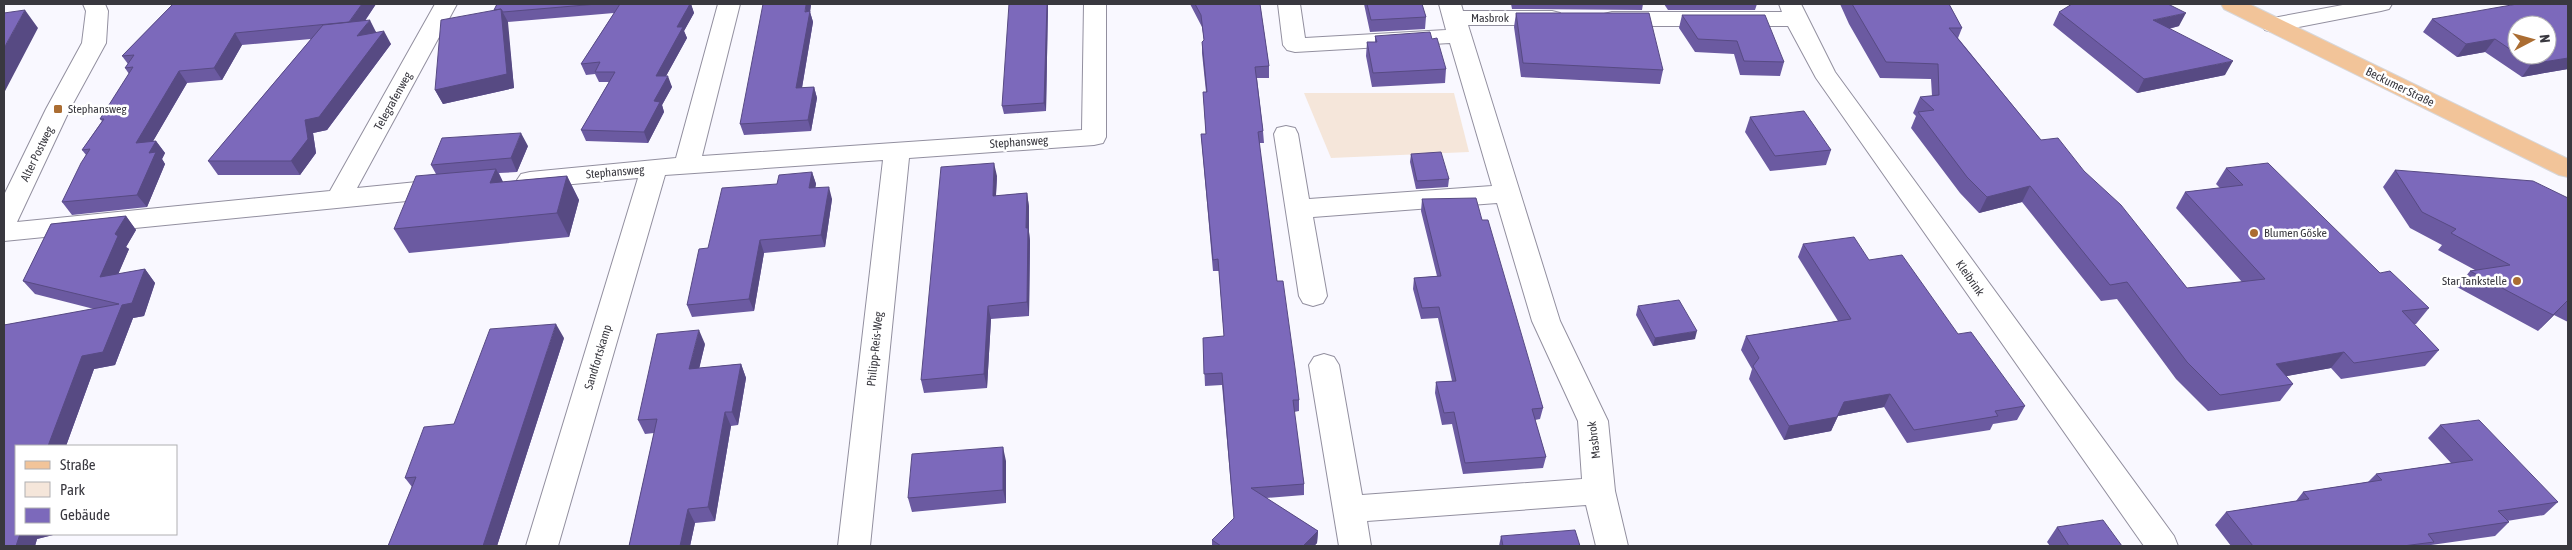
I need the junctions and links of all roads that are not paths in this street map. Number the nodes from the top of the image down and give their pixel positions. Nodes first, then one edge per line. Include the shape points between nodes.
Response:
1 (94, 4) edge
2 (446, 4) edge
3 (728, 4) edge
4 (1095, 4) edge
5 (1289, 4) edge
6 (2232, 4) edge
7 (2381, 4) edge
8 (1793, 12) edge
9 (1455, 19) edge
10 (2273, 25) junction
11 (1286, 134) dead end
12 (897, 151) junction
13 (687, 165) junction
14 (654, 168) junction
15 (2568, 169) edge
16 (506, 182) edge
17 (467, 186) edge
18 (1507, 194) junction
19 (338, 198) junction
20 (1298, 209) junction
21 (4, 222) edge
22 (4, 232) edge
23 (1313, 296) dead end
24 (1324, 365) dead end
25 (1599, 491) junction
26 (1349, 509) junction
27 (542, 546) edge
28 (854, 546) edge
29 (1355, 546) edge
30 (1612, 546) edge
31 (2162, 546) edge

1 - 21 street, Alter Postweg via 97,12 94,43 58,109
2 - 19 street, Telegrafenweg
3 - 13 street
4 - 12 street, Stephansweg via 1094,137
5 - 9 street, Masbrok via 1295,45
6 - 10 main road, Beckumer Straße
7 - 10 street
8 - 9 street, Masbrok via 1582,19
8 - 31 street, Kleibrink via 1824,73
9 - 18 street, Masbrok
10 - 15 main road, Beckumer Straße
11 - 20 street
12 - 13 street, Stephansweg
12 - 28 street, Philipp-Reis-Weg
13 - 14 street, Stephansweg
14 - 16 street, Stephansweg
14 - 27 street, Sandfortskamp
17 - 19 street
18 - 20 street
18 - 25 street, Masbrok via 1546,321 1594,421
19 - 22 street
20 - 23 street
24 - 26 street
25 - 26 street
25 - 30 street, Masbrok
26 - 29 street

